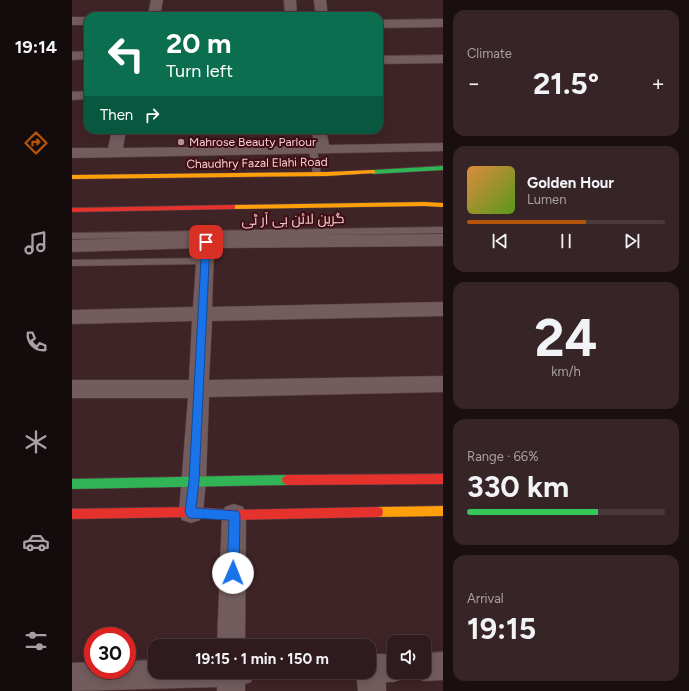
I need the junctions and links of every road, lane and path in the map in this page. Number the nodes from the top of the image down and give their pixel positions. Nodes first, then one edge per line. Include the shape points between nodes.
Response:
1 (157, 0) edge
2 (290, 0) edge
3 (320, 0) edge
4 (155, 12) edge
5 (291, 12) edge
6 (322, 12) edge
7 (72, 21) edge
8 (84, 21) edge
9 (443, 23) edge
10 (383, 24) edge
11 (84, 55) edge
12 (72, 56) edge
13 (443, 59) edge
14 (383, 60) edge
15 (72, 96) edge
16 (84, 96) edge
17 (118, 134) edge
18 (319, 134) edge
19 (443, 147) edge
20 (318, 150) junction
21 (115, 152) junction
22 (72, 153) edge
23 (443, 168) edge
24 (318, 174) junction
25 (72, 177) edge
26 (443, 205) edge
27 (72, 210) edge
28 (443, 230) edge
29 (72, 236) edge
30 (443, 240) edge
31 (72, 246) edge
32 (206, 252) junction
33 (72, 263) edge
34 (443, 309) edge
35 (202, 314) junction
36 (72, 317) edge
37 (443, 384) edge
38 (72, 389) edge
39 (198, 390) junction
40 (443, 480) edge
41 (194, 481) junction
42 (72, 484) edge
43 (443, 511) edge
44 (190, 512) junction
45 (72, 514) edge
46 (234, 515) junction
47 (231, 639) edge
48 (443, 666) edge
49 (431, 667) edge
50 (72, 677) edge
51 (153, 679) edge
52 (231, 679) edge
53 (109, 683) edge
54 (231, 691) edge

1 - 4 street
2 - 5 street
3 - 6 street
7 - 8 street
9 - 10 street
11 - 12 street
13 - 14 street
15 - 16 street
17 - 21 street
18 - 20 street
19 - 20 street
20 - 21 street
20 - 24 lane
21 - 22 street
23 - 24 main road, Chaudhry Fazal Elahi Road
24 - 25 main road, Chaudhry Fazal Elahi Road
26 - 27 main road
28 - 29 lane, گرین لائن بی آر ٹی
30 - 32 street
31 - 32 street
32 - 33 lane
32 - 35 street
34 - 35 street
35 - 36 street
35 - 39 street
37 - 39 street
38 - 39 street
39 - 41 street
40 - 41 main road
41 - 42 main road
41 - 44 street
43 - 46 main road
44 - 45 main road
44 - 46 main road
46 - 47 street
48 - 49 street
50 - 53 street
51 - 53 street
52 - 54 street

